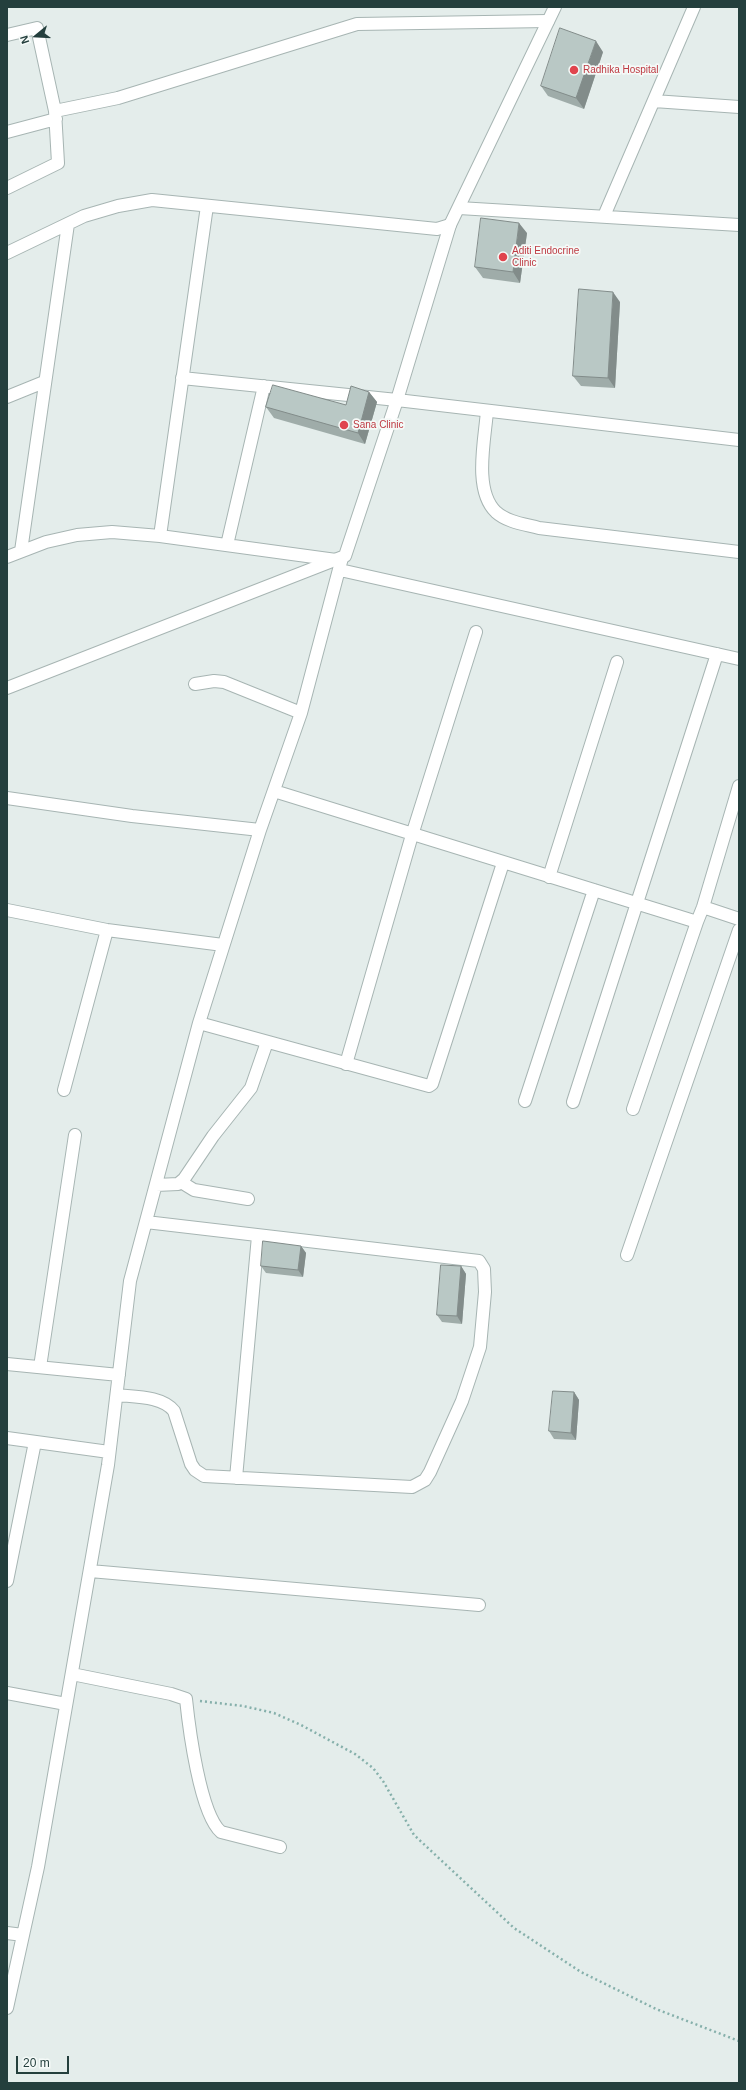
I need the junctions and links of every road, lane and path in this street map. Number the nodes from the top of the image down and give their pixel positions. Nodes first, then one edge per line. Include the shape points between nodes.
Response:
1 (554, 7) edge
2 (694, 7) edge
3 (548, 21) junction
4 (7, 35) edge
5 (654, 101) junction
6 (739, 107) edge
7 (56, 115) junction
8 (7, 132) edge
9 (7, 188) edge
10 (207, 206) junction
11 (458, 208) junction
12 (604, 216) junction
13 (68, 224) junction
14 (450, 225) junction
15 (739, 225) edge
16 (7, 253) edge
17 (182, 378) junction
18 (44, 382) junction
19 (264, 386) junction
20 (7, 397) edge
21 (397, 400) junction
22 (487, 411) junction
23 (739, 440) edge
24 (160, 536) junction
25 (227, 545) junction
26 (21, 551) junction
27 (739, 552) edge
28 (7, 557) edge
29 (339, 563) junction
30 (476, 632) dead end
31 (717, 654) junction
32 (739, 659) edge
33 (617, 662) dead end
34 (195, 684) dead end
35 (7, 688) edge
36 (301, 713) junction
37 (739, 786) edge
38 (274, 791) junction
39 (7, 798) edge
40 (260, 830) junction
41 (412, 835) junction
42 (503, 863) junction
43 (549, 877) junction
44 (594, 890) junction
45 (638, 904) junction
46 (703, 907) junction
47 (7, 910) edge
48 (739, 918) edge
49 (697, 922) junction
50 (106, 930) junction
51 (739, 930) edge
52 (223, 945) junction
53 (199, 1023) junction
54 (267, 1042) junction
55 (346, 1064) junction
56 (64, 1090) dead end
57 (525, 1101) dead end
58 (573, 1102) dead end
59 (633, 1109) dead end
60 (75, 1135) dead end
61 (181, 1182) junction
62 (156, 1185) junction
63 (248, 1199) dead end
64 (146, 1222) junction
65 (258, 1236) junction
66 (627, 1255) dead end
67 (7, 1364) edge
68 (40, 1368) junction
69 (119, 1375) junction
70 (117, 1395) junction
71 (7, 1438) edge
72 (35, 1442) junction
73 (109, 1452) junction
74 (236, 1478) junction
75 (12, 1528) edge
76 (90, 1571) junction
77 (7, 1581) edge
78 (479, 1604) dead end
79 (72, 1674) junction
80 (7, 1694) edge
81 (186, 1699) junction
82 (66, 1704) junction
83 (280, 1847) dead end
84 (7, 1933) edge
85 (23, 1936) junction
86 (7, 2008) edge
87 (739, 2041) edge

1 - 3 street
2 - 5 street
3 - 7 street via 357,24
3 - 11 street
4 - 7 street via 36,28
5 - 6 street
5 - 12 street
7 - 8 street
7 - 9 street via 58,163
10 - 13 street via 152,200 118,206 84,216
10 - 14 street via 437,229
10 - 17 street
11 - 12 street
11 - 14 street
12 - 15 street
13 - 16 street
13 - 18 street
14 - 21 street
17 - 19 street
17 - 24 street
18 - 20 street
18 - 26 street
19 - 21 street
19 - 25 street
21 - 22 street
21 - 29 street via 344,556
22 - 23 street
22 - 27 street via 483,486 487,500 496,512 511,521 538,528
24 - 25 street
24 - 26 street via 112,532 77,535
25 - 29 street
26 - 28 street
29 - 31 street
29 - 35 street
29 - 36 street
30 - 41 street
31 - 32 street
31 - 45 street
33 - 43 street
34 - 36 street via 224,682
36 - 38 street
37 - 46 street
38 - 40 street
38 - 41 street
39 - 40 street via 132,816
40 - 52 street
41 - 42 street
41 - 55 street
42 - 43 street
42 - 55 street via 432,1084 426,1086
43 - 44 street
44 - 45 street
44 - 57 street
45 - 49 street
45 - 58 street
46 - 48 street
46 - 49 street
47 - 50 street
49 - 59 street
50 - 52 street
50 - 56 street
51 - 66 street
52 - 53 street
53 - 54 street
53 - 62 street
54 - 55 street
54 - 61 street via 251,1088
60 - 68 street
61 - 62 street
61 - 63 street via 194,1190
62 - 64 street
64 - 65 street
64 - 69 street via 130,1281
65 - 74 street
65 - 74 street via 479,1261 484,1269 485,1292 480,1347 470,1380 425,1480 412,1487
67 - 68 street
68 - 69 street
69 - 70 street
70 - 73 street
70 - 74 street via 162,1401 170,1405 195,1470 204,1476
71 - 72 street
72 - 73 street
72 - 75 street
73 - 76 street
75 - 77 street
76 - 78 street
76 - 79 street
79 - 81 street
79 - 82 street
80 - 82 street
81 - 83 street via 207,1810 216,1827 221,1832
81 - 87 path via 243,1706 274,1713 355,1754 373,1768 383,1781 414,1835 514,1928 581,1972 656,2010
82 - 85 street via 38,1867
84 - 85 street
85 - 86 street

